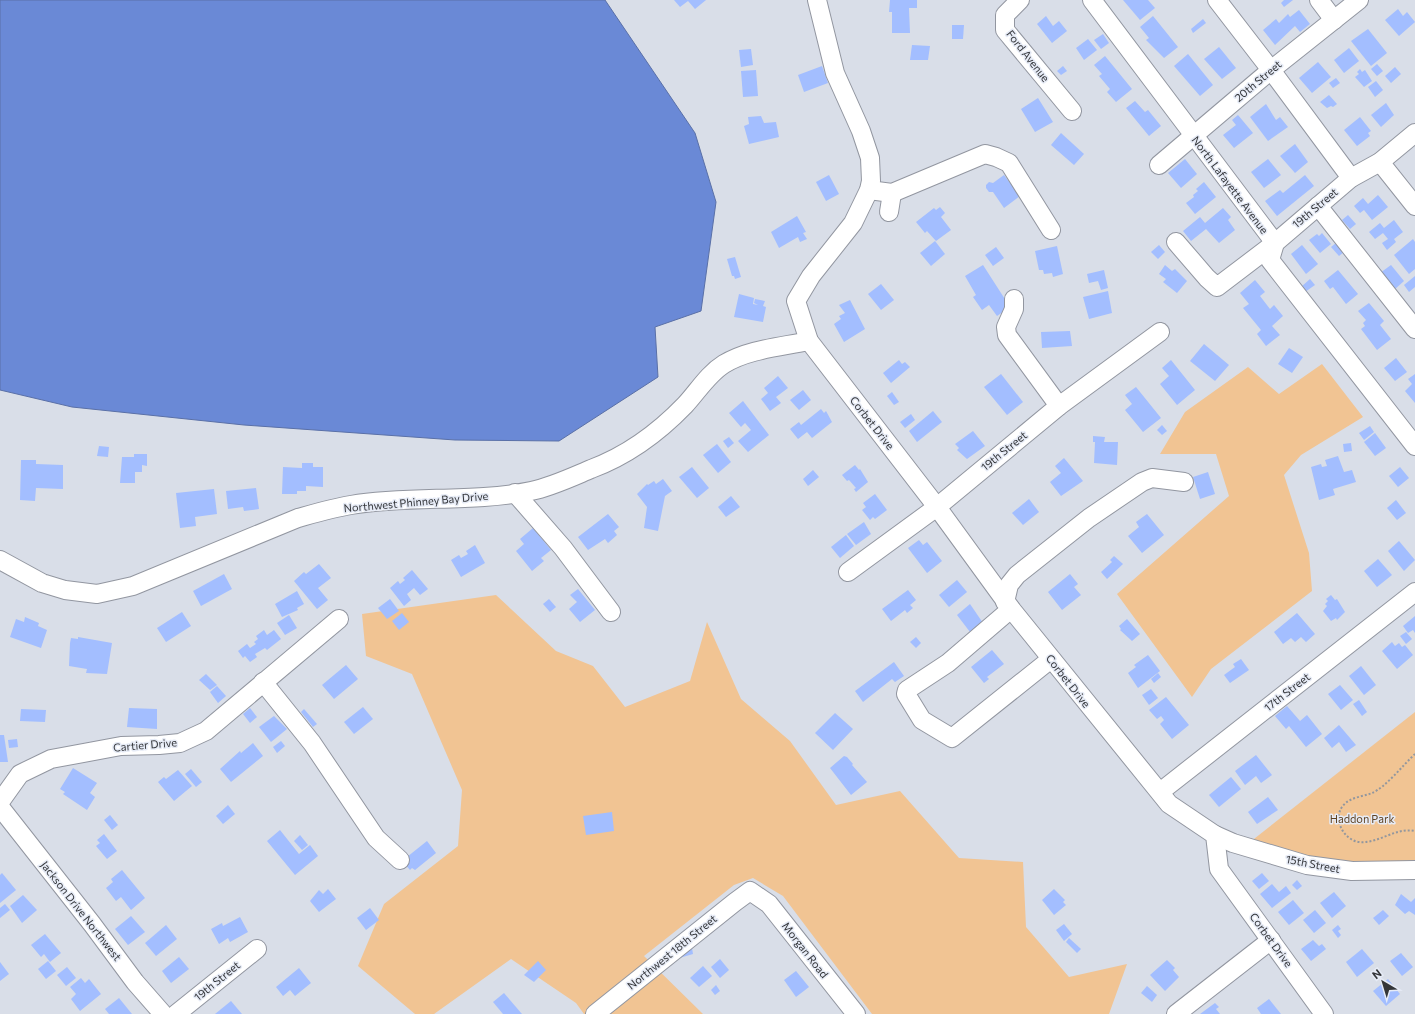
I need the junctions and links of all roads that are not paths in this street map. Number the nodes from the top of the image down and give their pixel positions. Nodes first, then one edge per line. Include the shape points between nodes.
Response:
1 (817, 0) edge
2 (1020, 0) edge
3 (1092, 0) edge
4 (1217, 0) edge
5 (1319, 0) edge
6 (1359, 0) edge
7 (1334, 20) junction
8 (1272, 70) junction
9 (1072, 111) dead end
10 (1415, 133) edge
11 (1193, 136) junction
12 (1380, 162) junction
13 (1159, 165) dead end
14 (1351, 178) junction
15 (869, 190) junction
16 (892, 193) junction
17 (1318, 206) junction
18 (1415, 206) edge
19 (889, 212) dead end
20 (1051, 230) dead end
21 (1176, 242) dead end
22 (1274, 243) junction
23 (1014, 298) dead end
24 (1415, 328) edge
25 (1160, 332) dead end
26 (808, 341) junction
27 (1059, 406) junction
28 (1415, 446) edge
29 (1184, 482) dead end
30 (515, 493) junction
31 (937, 507) junction
32 (0, 560) edge
33 (848, 572) dead end
34 (1415, 592) edge
35 (1008, 605) junction
36 (611, 612) dead end
37 (339, 619) dead end
38 (1051, 659) junction
39 (263, 682) junction
40 (1160, 792) junction
41 (0, 802) edge
42 (0, 807) edge
43 (1215, 835) junction
44 (400, 860) dead end
45 (1415, 870) edge
46 (750, 891) joint
47 (1271, 940) junction
48 (257, 949) dead end
49 (1322, 1013) edge
50 (163, 1014) edge
51 (176, 1014) edge
52 (595, 1014) edge
53 (856, 1014) edge
54 (1176, 1014) edge

1 - 15 street via 835,73 870,158
2 - 9 street, Ford Avenue via 1004,15 1005,30
3 - 11 street, North Lafayette Avenue
4 - 8 street
5 - 7 street
6 - 7 street, 20th Street
7 - 8 street, 20th Street
8 - 11 street, 20th Street
8 - 14 street
10 - 12 street, 19th Street
11 - 13 street, 20th Street
11 - 22 street, North Lafayette Avenue
12 - 14 street, 19th Street
12 - 18 street
14 - 17 street, 19th Street
15 - 16 street
15 - 26 street via 853,223 811,276 796,301
16 - 19 street
16 - 20 street via 985,154 990,155 1009,163
17 - 22 street, 19th Street
17 - 24 street
21 - 22 street, 19th Street via 1217,287
22 - 28 street, North Lafayette Avenue via 1270,260
23 - 27 street via 1014,309 1006,327 1007,335
25 - 27 street, 19th Street
26 - 30 street, Northwest Phinney Bay Drive via 755,352 724,364 709,376 685,405 631,450 593,469 532,491
26 - 31 street, Corbet Drive
27 - 31 street, 19th Street
29 - 35 street via 1152,478 1089,518 1017,574 1009,585
30 - 32 street, Northwest Phinney Bay Drive via 351,505 320,512 133,586 97,594 48,585
30 - 36 street via 558,543
31 - 33 street, 19th Street
31 - 35 street, Corbet Drive
34 - 40 street, 17th Street
35 - 38 street, Corbet Drive
35 - 38 street via 948,663 907,690 906,694 922,720 952,738
37 - 39 street, Cartier Drive
38 - 40 street, Corbet Drive
39 - 41 street, Cartier Drive via 206,731 180,742 121,746 51,759 20,774
39 - 44 street via 312,743 376,838
40 - 43 street, Corbet Drive via 1169,804
42 - 50 street, Jackson Drive Northwest via 135,982
43 - 45 street, 15th Street via 1233,843 1307,865 1352,871
43 - 47 street, Corbet Drive via 1219,869
46 - 52 street, Northwest 18th Street
46 - 53 street, Morgan Road via 769,904
47 - 49 street, Corbet Drive
47 - 54 street
48 - 51 street, 19th Street

